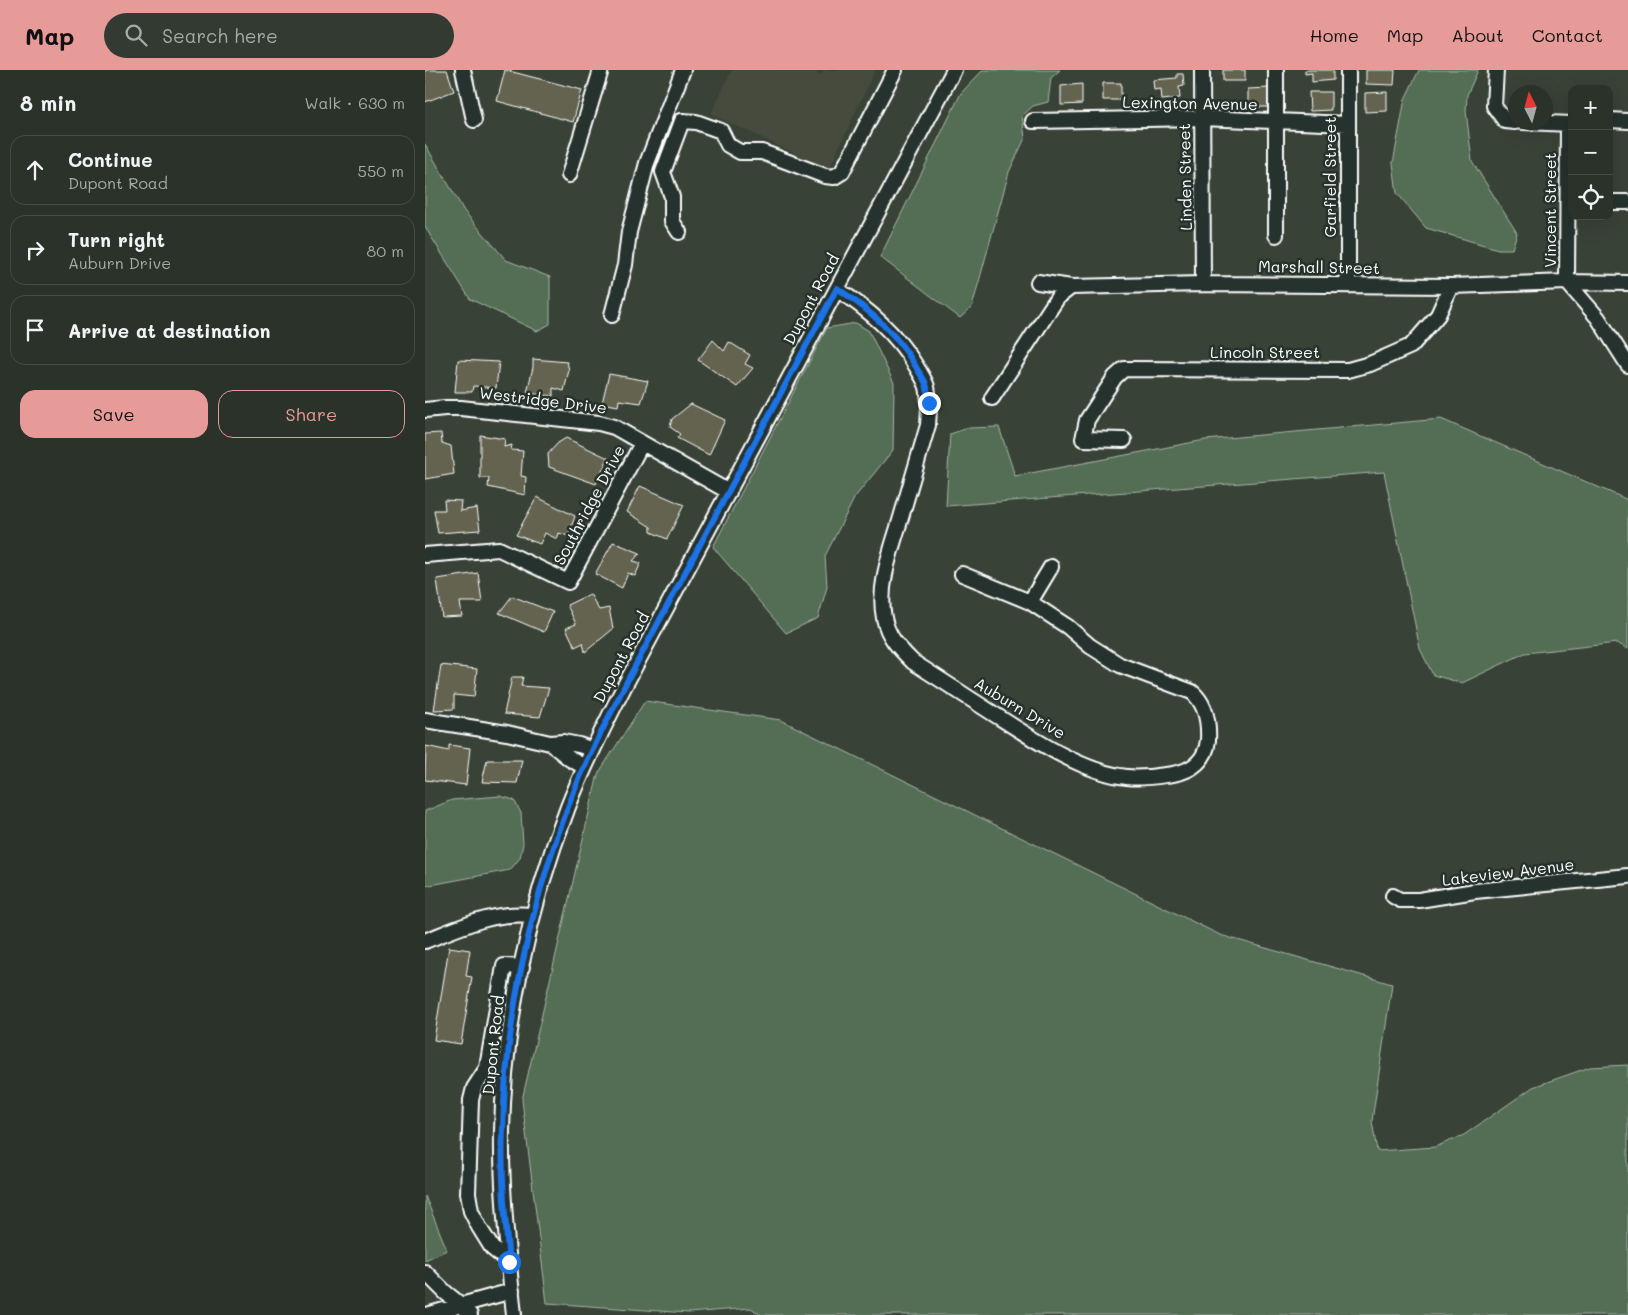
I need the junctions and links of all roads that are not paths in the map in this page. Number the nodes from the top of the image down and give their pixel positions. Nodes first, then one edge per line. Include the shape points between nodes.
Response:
1 (463, 70) edge
2 (601, 70) edge
3 (683, 70) edge
4 (895, 70) edge
5 (954, 70) edge
6 (1202, 70) edge
7 (1276, 70) edge
8 (1348, 70) edge
9 (1496, 70) edge
10 (1202, 118) junction
11 (474, 120) dead end
12 (1613, 120) edge
13 (1033, 121) dead end
14 (1508, 121) edge
15 (1628, 121) edge
16 (1276, 122) junction
17 (1553, 123) edge
18 (1347, 124) junction
19 (1568, 124) edge
20 (1570, 130) edge
21 (569, 175) dead end
22 (1569, 175) edge
23 (1613, 202) edge
24 (1628, 202) edge
25 (1569, 220) edge
26 (679, 232) dead end
27 (1276, 235) dead end
28 (1038, 282) dead end
29 (1567, 282) junction
30 (1628, 283) edge
31 (1203, 284) junction
32 (1348, 285) junction
33 (1451, 286) junction
34 (837, 288) junction
35 (1071, 288) junction
36 (612, 315) dead end
37 (1628, 365) edge
38 (992, 398) dead end
39 (425, 410) edge
40 (1124, 440) dead end
41 (642, 443) junction
42 (729, 492) junction
43 (425, 555) edge
44 (1051, 567) dead end
45 (963, 574) dead end
46 (1030, 602) junction
47 (425, 720) edge
48 (550, 743) junction
49 (593, 750) junction
50 (585, 766) junction
51 (1628, 876) edge
52 (1393, 896) dead end
53 (533, 915) junction
54 (425, 941) edge
55 (522, 967) junction
56 (509, 1262) junction
57 (425, 1272) edge
58 (512, 1291) junction
59 (465, 1310) edge
60 (427, 1315) edge
61 (514, 1315) edge

1 - 11 street
2 - 21 street
3 - 36 street via 647,162
4 - 26 street via 842,172 834,177 763,152 739,152 728,145 721,131 696,122 681,121 663,172 672,197 672,221
5 - 34 street, Dupont Road
6 - 10 street, Linden Street
7 - 16 street
8 - 18 street, Garfield Street
9 - 14 street via 1494,106
10 - 13 street, Lexington Avenue
10 - 16 street, Lexington Avenue
10 - 31 street, Linden Street
12 - 15 street
16 - 18 street, Lexington Avenue
16 - 27 street
17 - 19 street, Vincent Street
18 - 32 street, Garfield Street
20 - 22 street, Vincent Street
23 - 24 street
25 - 29 street, Vincent Street
28 - 35 street, Marshall Street
29 - 30 street, Marshall Street
29 - 33 street, Marshall Street
29 - 37 street via 1598,318
31 - 32 street, Marshall Street
31 - 35 street, Marshall Street
32 - 33 street, Marshall Street
33 - 40 street, Lincoln Street via 1438,315 1411,346 1348,370 1124,368 1087,420 1083,439
34 - 42 street, Dupont Road
34 - 46 street, Auburn Drive via 883,323 926,384 928,425 889,559 883,597 884,618 897,647 913,662 1040,743 1092,768 1127,777 1161,776 1194,767 1203,757 1209,732 1200,698 1120,665
35 - 38 street via 1058,297
39 - 41 street, Westridge Drive via 461,408 599,423 614,426
41 - 42 street, Westridge Drive
41 - 43 street, Southridge Drive via 568,582 499,549
42 - 49 street, Dupont Road
44 - 46 street
45 - 46 street, Auburn Drive
47 - 48 street
48 - 49 street via 563,742
48 - 50 street
49 - 50 street, Dupont Road
50 - 53 street, Dupont Road via 549,860
51 - 52 street, Lakeview Avenue via 1475,891 1419,900 1401,900
53 - 54 street via 500,915 469,923
53 - 55 street, Dupont Road
55 - 56 street, Dupont Road via 507,1066 503,1130
55 - 56 street via 504,966 487,1068 474,1088 471,1100 468,1193 471,1211 492,1248
56 - 58 street, Dupont Road
57 - 59 street
58 - 59 street
58 - 61 street, Dupont Road
59 - 60 street

